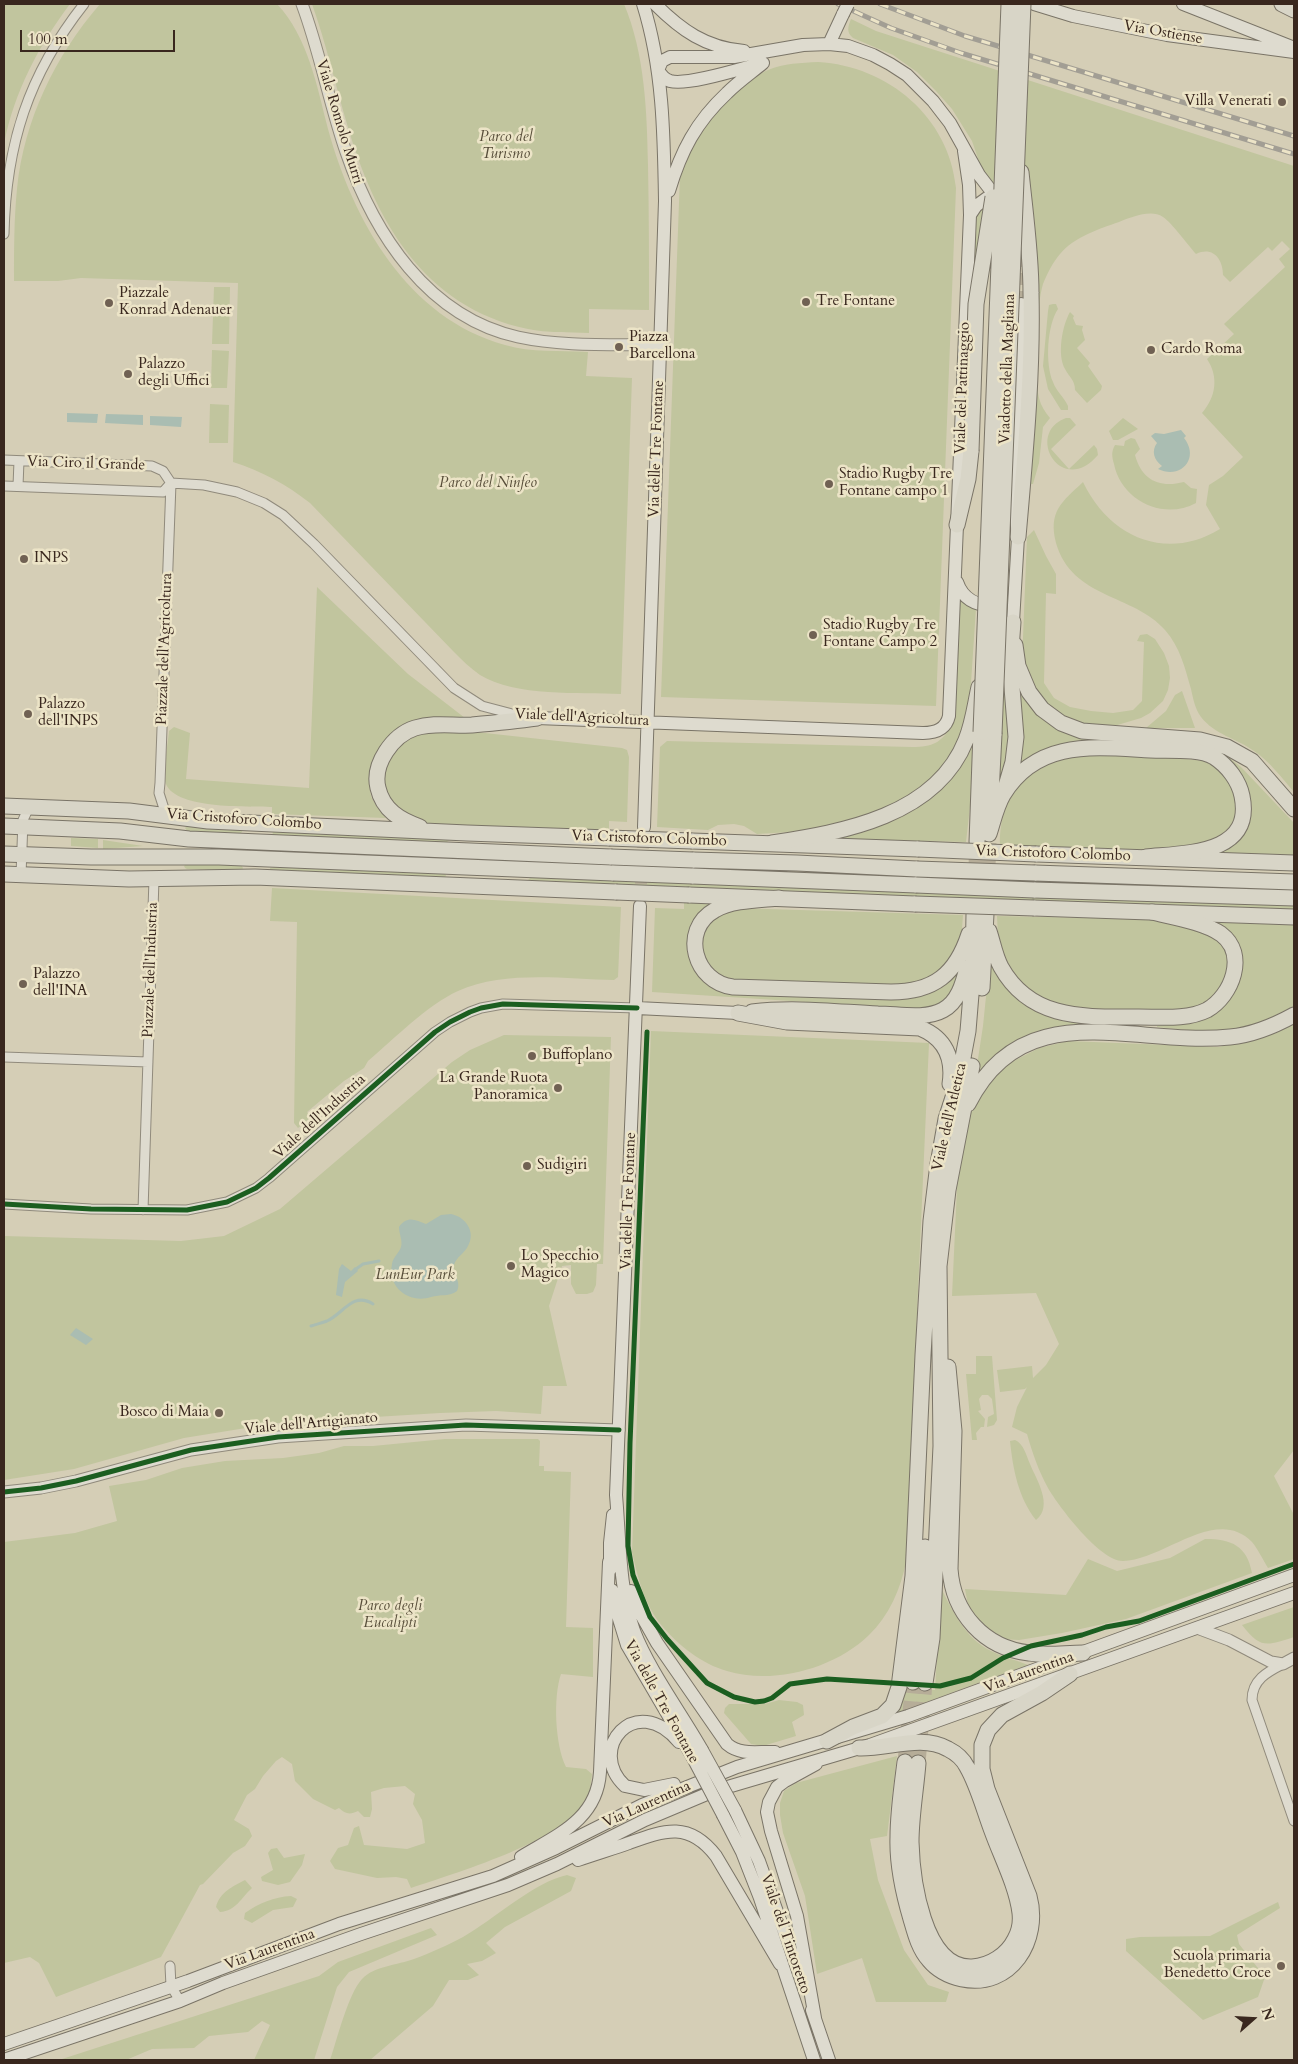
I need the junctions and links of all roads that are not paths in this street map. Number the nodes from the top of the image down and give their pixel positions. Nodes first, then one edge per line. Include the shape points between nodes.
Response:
1 (84, 4) edge
2 (302, 4) edge
3 (643, 4) edge
4 (655, 4) edge
5 (1009, 4) edge
6 (1022, 4) edge
7 (1034, 4) edge
8 (1183, 4) edge
9 (1282, 4) edge
10 (846, 9) edge
11 (1294, 10) edge
12 (829, 44) junction
13 (1294, 47) edge
14 (1294, 52) edge
15 (761, 57) junction
16 (658, 70) junction
17 (1018, 133) junction
18 (964, 151) junction
19 (1003, 157) junction
20 (665, 201) junction
21 (970, 215) junction
22 (4, 234) edge
23 (1021, 304) tunnel mouth
24 (661, 345) junction
25 (4, 460) edge
26 (19, 461) junction
27 (170, 483) junction
28 (4, 486) edge
29 (18, 486) junction
30 (957, 525) junction
31 (1018, 537) junction
32 (955, 577) junction
33 (1014, 602) junction
34 (1013, 622) junction
35 (950, 716) joint
36 (537, 718) junction
37 (648, 722) junction
38 (981, 734) junction
39 (1003, 795) junction
40 (4, 806) edge
41 (29, 807) junction
42 (1294, 809) edge
43 (166, 815) junction
44 (208, 821) junction
45 (252, 822) junction
46 (4, 826) edge
47 (22, 827) junction
48 (644, 828) tunnel mouth
49 (120, 830) junction
50 (436, 831) junction
51 (467, 833) junction
52 (511, 834) junction
53 (264, 842) junction
54 (765, 843) junction
55 (452, 850) junction
56 (526, 853) junction
57 (4, 854) edge
58 (21, 854) junction
59 (144, 856) junction
60 (1146, 857) junction
61 (797, 863) junction
62 (1294, 863) edge
63 (451, 866) junction
64 (526, 869) junction
65 (4, 874) edge
66 (20, 875) junction
67 (188, 878) junction
68 (154, 879) junction
69 (1294, 882) edge
70 (468, 886) junction
71 (511, 888) junction
72 (779, 898) junction
73 (1294, 898) edge
74 (640, 906) tunnel mouth
75 (1152, 912) junction
76 (980, 917) junction
77 (1294, 917) edge
78 (973, 938) junction
79 (637, 1008) junction
80 (738, 1013) junction
81 (1294, 1015) edge
82 (4, 1057) edge
83 (148, 1062) junction
84 (962, 1116) junction
85 (946, 1119) junction
86 (4, 1204) edge
87 (143, 1210) junction
88 (939, 1306) junction
89 (926, 1321) junction
90 (619, 1430) junction
91 (4, 1492) edge
92 (616, 1495) junction
93 (622, 1556) junction
94 (609, 1562) junction
95 (1294, 1575) edge
96 (1294, 1593) edge
97 (1197, 1628) junction
98 (1082, 1653) junction
99 (1294, 1658) edge
100 (1283, 1664) junction
101 (1070, 1674) junction
102 (827, 1741) junction
103 (859, 1748) junction
104 (697, 1753) junction
105 (788, 1753) junction
106 (823, 1758) junction
107 (737, 1768) junction
108 (729, 1813) junction
109 (1294, 1821) edge
110 (494, 1876) junction
111 (528, 1877) junction
112 (780, 1964) junction
113 (170, 1966) dead end
114 (172, 1986) junction
115 (180, 2002) junction
116 (815, 2018) junction
117 (4, 2044) edge
118 (4, 2060) edge
119 (814, 2060) edge
120 (829, 2060) edge

1 - 22 street via 35,82 24,110 10,163
2 - 24 street, Viale Romolo Murri via 355,177 380,227 424,285 444,303 505,334 529,339
3 - 16 main road, Via delle Tre Fontane
4 - 15 main road via 677,25 704,42
5 - 19 main road, Viadotto della Magliana, bridge
6 - 17 main road, Viadotto della Magliana, bridge
7 - 14 main road, Via Ostiense via 1073,16 1167,35
8 - 13 main road
9 - 11 main road
10 - 12 main road
12 - 15 main road via 803,45
12 - 18 main road, Viale del Pattinaggio via 848,46 873,55 906,75 941,111
15 - 16 main road via 670,57 662,61
15 - 16 main road via 713,76 679,81 667,80
15 - 20 main road via 694,130 680,155
16 - 20 main road, Via delle Tre Fontane
17 - 31 main road, bridge via 1031,291 1026,453
17 - 38 main road, Viadotto della Magliana, bridge
18 - 21 main road, Viale del Pattinaggio
18 - 21 main road, Viale del Pattinaggio via 988,193
19 - 30 main road, bridge via 976,304 968,479
19 - 38 main road, Viadotto della Magliana, bridge
20 - 24 main road, Via delle Tre Fontane
21 - 30 main road, Viale del Pattinaggio
23 - 31 main road via 1013,483
24 - 37 main road, Via delle Tre Fontane
25 - 26 street, Via Ciro il Grande
26 - 27 street, Via Ciro il Grande via 154,467 163,471
26 - 29 street
27 - 29 street, Via Ciro il Grande via 163,492
27 - 36 street, Viale dell'Agricoltura via 225,489 252,497 274,509 304,533 459,692 491,709
27 - 43 street, Piazzale dell'Agricoltura via 160,783
28 - 29 street, Via Ciro il Grande
30 - 32 main road, Viale del Pattinaggio
31 - 33 main road
32 - 33 main road via 961,592 970,601 993,606
32 - 35 main road, Viale del Pattinaggio
33 - 34 main road
34 - 39 main road via 1010,663 1016,737 1013,762
34 - 42 main road via 1018,666 1026,686 1042,709 1060,724 1082,730 1200,740 1228,747 1252,761
35 - 37 main road, Viale dell'Agricoltura via 943,727 931,733
36 - 37 main road, Viale dell'Agricoltura
36 - 50 main road via 422,726 392,744 378,771 381,797 398,818
37 - 48 main road, Via delle Tre Fontane
38 - 39 main road via 985,840
38 - 54 main road via 921,795 896,810 844,830
39 - 60 main road via 1032,764 1065,750 1198,752 1214,757 1229,770 1241,792 1243,814 1237,831 1228,841 1206,850
40 - 41 main road, Via Cristoforo Colombo
41 - 43 main road, Via Cristoforo Colombo
41 - 47 street
43 - 44 main road, Via Cristoforo Colombo
44 - 45 main road, Via Cristoforo Colombo
44 - 49 main road
45 - 50 main road, Via Cristoforo Colombo
45 - 53 main road
46 - 47 main road, Via Cristoforo Colombo
47 - 49 main road, Via Cristoforo Colombo
47 - 58 street
49 - 53 main road, Via Cristoforo Colombo via 189,839
50 - 51 main road, Via Cristoforo Colombo
51 - 52 main road, Via Cristoforo Colombo
51 - 55 main road
52 - 54 main road, Via Cristoforo Colombo, bridge
52 - 56 main road
53 - 55 main road, Via Cristoforo Colombo
54 - 60 main road, Via Cristoforo Colombo, bridge
54 - 61 main road
55 - 56 main road, Via Cristoforo Colombo
56 - 61 main road, Via Cristoforo Colombo, bridge
57 - 58 main road
58 - 59 main road
58 - 66 street
59 - 63 main road
59 - 67 main road
60 - 62 main road, Via Cristoforo Colombo
61 - 69 main road, Via Cristoforo Colombo, bridge
63 - 64 main road
63 - 70 main road
64 - 71 main road
64 - 73 main road, bridge
65 - 66 main road
66 - 68 main road
67 - 68 main road
67 - 70 main road via 255,877
68 - 83 street, Piazzale dell'Industria
70 - 71 main road
71 - 72 main road, bridge
72 - 75 main road, bridge
72 - 76 main road via 726,906 707,916 700,925 695,942 698,962 707,975 718,983 733,987 916,991 937,982 953,968
74 - 79 main road, Via delle Tre Fontane
75 - 76 main road via 1212,928 1228,941 1235,960 1232,982 1222,998 1208,1009 1179,1017 1070,1015 1048,1009 1029,998 1011,981
75 - 77 main road
76 - 78 main road, Viale dell'Atletica
76 - 84 main road, Viale dell'Atletica via 982,991
78 - 80 main road via 962,986 952,1004 938,1012 910,1015 787,1010
78 - 85 main road, Viale dell'Atletica via 968,1031 959,1079
79 - 80 main road, Viale dell'Industria
79 - 87 street, Viale dell'Industria via 503,1004 465,1014 435,1032 256,1188 227,1202 202,1208
79 - 90 main road, Via delle Tre Fontane
80 - 85 main road via 787,1022 917,1027 932,1033 944,1045 951,1064
81 - 84 main road via 1263,1030 1232,1037 1057,1033 1023,1045 1000,1062 976,1090
82 - 83 street
83 - 87 street, Piazzale dell'Industria
84 - 88 main road, Viale dell'Atletica via 944,1220
85 - 89 main road, Viale dell'Atletica via 931,1221
86 - 87 street, Viale dell'Industria
88 - 89 main road via 941,1416 932,1638 919,1683 928,1474
88 - 98 main road via 953,1402 950,1569 956,1600 972,1625 1002,1646 1031,1654
89 - 102 main road via 913,1584 899,1690 891,1708 882,1716
90 - 91 street, Viale dell'Artigianato via 466,1425 299,1436 183,1452 57,1486
90 - 92 main road, Via delle Tre Fontane
92 - 93 main road, Via delle Tre Fontane
92 - 94 main road, Via delle Tre Fontane
93 - 104 main road, Via delle Tre Fontane via 625,1593 637,1637
93 - 105 main road via 642,1617 727,1744 734,1750 745,1752
94 - 104 main road, Via delle Tre Fontane via 616,1609 627,1645
94 - 110 main road via 600,1778 595,1798 587,1812 569,1827
95 - 98 main road, Via Laurentina
96 - 97 main road, Via Laurentina
97 - 100 street via 1229,1640 1266,1660
97 - 101 main road, Via Laurentina
98 - 102 main road, Via Laurentina via 917,1714
99 - 100 street
100 - 109 street via 1257,1682 1252,1700
101 - 103 main road, Via Laurentina
101 - 103 main road via 1002,1714 988,1730 982,1745 982,1769 987,1789 1030,1896 1032,1910 1031,1931 1024,1949 1013,1964 998,1974 975,1980 952,1976 933,1965 920,1946 899,1866 898,1831 911,1762 912,1864 926,1924 934,1942 944,1957 961,1966 973,1967 999,1958 1010,1948 1017,1935 1020,1918 1016,1896 967,1767 954,1752 933,1743
102 - 105 main road, Via Laurentina
103 - 106 main road, Via Laurentina
104 - 107 main road via 665,1729 644,1720 633,1723 615,1739 613,1767 625,1786 640,1790 657,1789
104 - 108 main road, Via delle Tre Fontane, bridge
105 - 107 main road, Via Laurentina
106 - 111 main road, Via Laurentina via 730,1785 682,1803
106 - 116 main road via 781,1784 771,1797 767,1812 797,1916
107 - 110 main road, Via Laurentina via 642,1804
108 - 112 main road, Viale del Tintoretto via 758,1891
108 - 116 main road, Viale del Tintoretto via 752,1844 766,1877
110 - 114 main road, Via Laurentina via 339,1924
111 - 112 main road via 660,1833 676,1831 690,1834 704,1842 716,1856
111 - 115 main road, Via Laurentina via 223,1983
112 - 119 main road, Viale del Tintoretto
113 - 114 street
114 - 115 street
114 - 117 main road, Via Laurentina
115 - 118 main road, Via Laurentina
116 - 120 main road, Viale del Tintoretto

